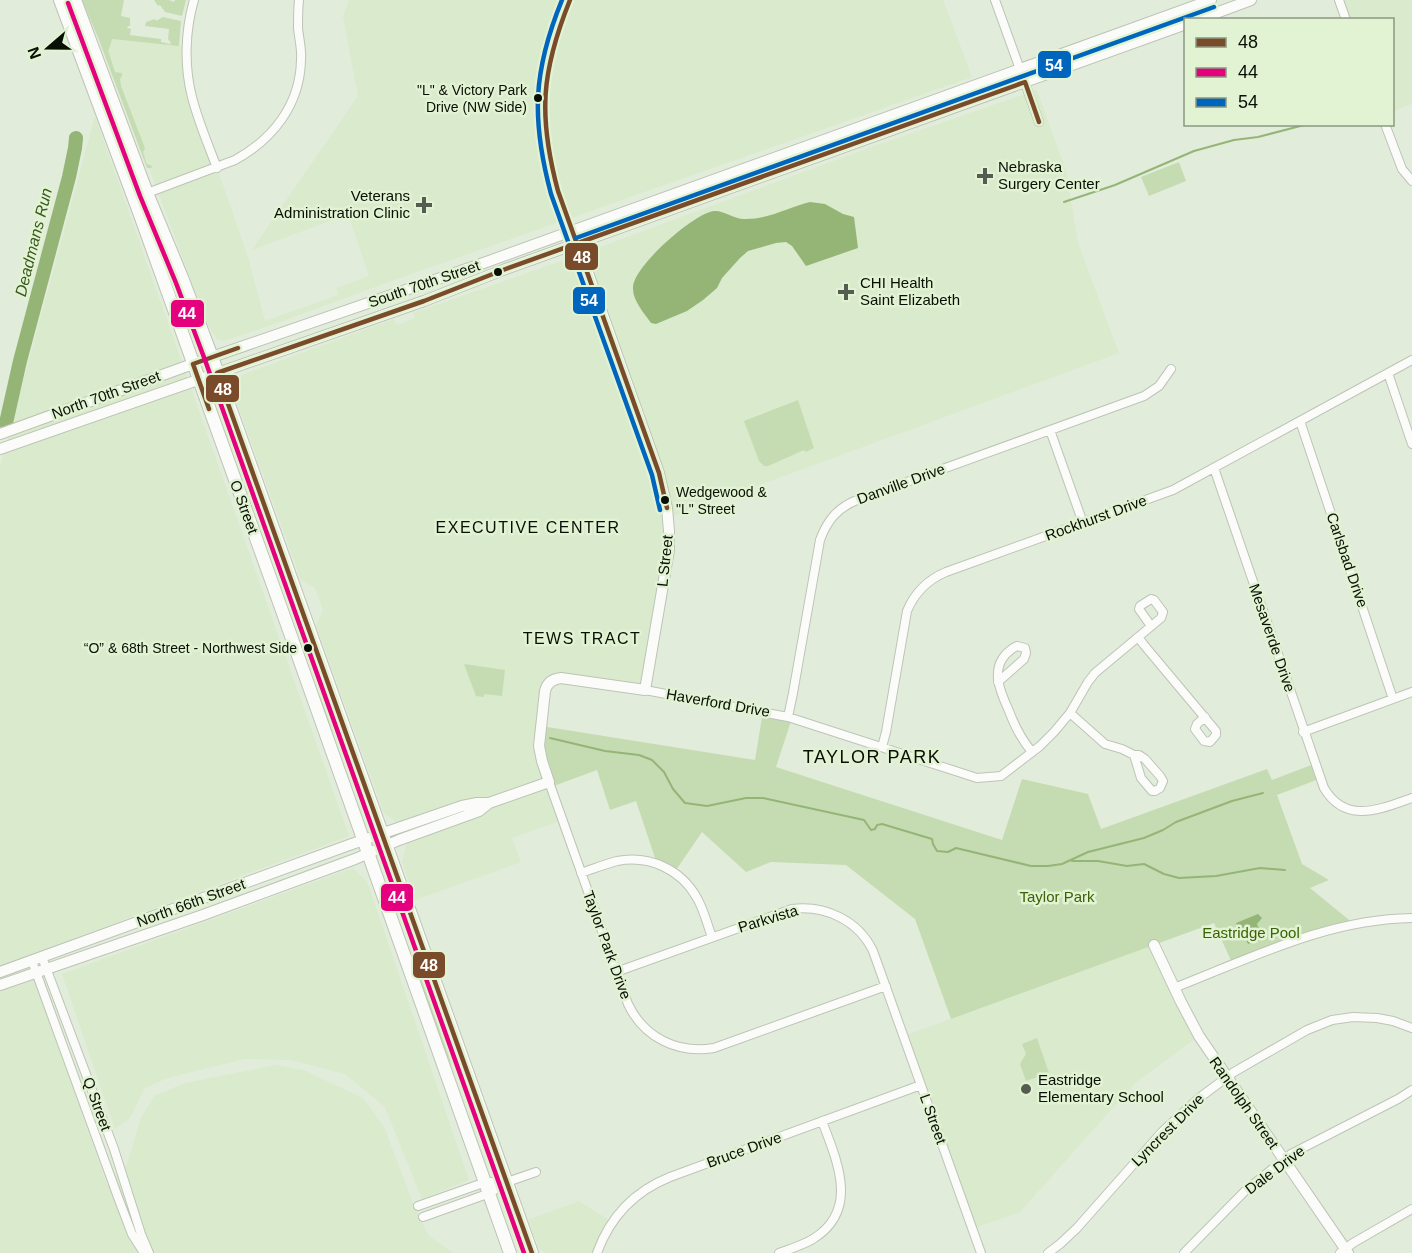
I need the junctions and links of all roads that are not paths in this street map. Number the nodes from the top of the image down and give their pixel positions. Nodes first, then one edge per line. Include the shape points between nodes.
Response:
1 (60, 0) edge
2 (75, 0) edge
3 (194, 0) edge
4 (299, 0) edge
5 (995, 0) edge
6 (1211, 0) edge
7 (1251, 0) edge
8 (1339, 0) edge
9 (1202, 18) edge
10 (1345, 18) edge
11 (1184, 24) edge
12 (1020, 69) junction
13 (1025, 82) junction
14 (1039, 122) dead end
15 (1386, 126) edge
16 (217, 168) junction
17 (1412, 181) edge
18 (147, 193) junction
19 (134, 198) junction
20 (573, 231) junction
21 (577, 243) junction
22 (212, 357) junction
23 (1412, 360) edge
24 (193, 364) junction
25 (1171, 369) dead end
26 (217, 373) junction
27 (1388, 373) junction
28 (199, 379) junction
29 (1300, 421) junction
30 (1050, 430) junction
31 (0, 434) edge
32 (1412, 444) edge
33 (0, 449) edge
34 (1214, 468) junction
35 (1083, 523) junction
36 (1151, 626) dead end
37 (1138, 637) junction
38 (550, 681) joint
39 (998, 682) dead end
40 (645, 690) junction
41 (1412, 692) edge
42 (1393, 699) junction
43 (1070, 713) junction
44 (788, 717) junction
45 (1204, 717) dead end
46 (1303, 732) junction
47 (882, 747) junction
48 (1032, 752) junction
49 (1134, 755) dead end
50 (549, 782) junction
51 (1412, 798) edge
52 (364, 840) junction
53 (385, 840) junction
54 (369, 854) junction
55 (581, 873) junction
56 (205, 898) junction
57 (1412, 918) edge
58 (148, 933) junction
59 (712, 937) junction
60 (1154, 945) dead end
61 (37, 959) junction
62 (42, 970) junction
63 (0, 972) edge
64 (616, 972) junction
65 (0, 985) edge
66 (886, 986) junction
67 (1174, 988) junction
68 (1412, 1028) edge
69 (1226, 1077) junction
70 (921, 1085) junction
71 (1412, 1090) edge
72 (822, 1121) junction
73 (1284, 1160) junction
74 (536, 1172) dead end
75 (507, 1182) junction
76 (488, 1187) junction
77 (418, 1206) dead end
78 (1412, 1209) edge
79 (423, 1217) dead end
80 (1345, 1252) edge
81 (144, 1253) edge
82 (149, 1253) edge
83 (510, 1253) edge
84 (532, 1253) edge
85 (597, 1253) edge
86 (779, 1253) edge
87 (981, 1253) edge
88 (1048, 1253) edge
89 (1184, 1253) edge

1 - 19 main road, O Street
2 - 18 main road, O Street
3 - 16 street via 187,46 190,88
4 - 16 street via 301,72 291,106 262,142
5 - 12 street
6 - 12 main road, South 70th Street
7 - 9 main road
8 - 10 street
11 - 13 main road, South 70th Street
12 - 13 street
12 - 20 main road, South 70th Street
13 - 14 street
13 - 21 main road, South 70th Street
15 - 17 street via 1402,169
16 - 18 street
18 - 19 street
18 - 22 main road, O Street
19 - 24 main road, O Street
20 - 21 main road, L Street
20 - 22 main road, South 70th Street
21 - 26 main road, South 70th Street
21 - 40 main road, L Street via 659,473 667,507 668,559
22 - 24 main road, North 70th Street
22 - 26 main road, O Street
23 - 27 street, Rockhurst Drive
24 - 28 main road, O Street
24 - 31 main road, North 70th Street
25 - 30 street, Danville Drive via 1159,386 1144,396
26 - 28 main road, South 70th Street
26 - 53 main road, O Street
27 - 29 street, Rockhurst Drive
27 - 32 street
28 - 33 main road, North 70th Street
28 - 52 main road, O Street
29 - 34 street, Rockhurst Drive
29 - 42 street, Carlsbad Drive
30 - 35 street
30 - 44 street, Danville Drive via 840,508 820,540
34 - 35 street, Rockhurst Drive via 1168,492
34 - 46 street, Mesaverde Drive
35 - 47 street, Rockhurst Drive via 946,572 922,587 907,611
36 - 37 street
37 - 43 street via 1095,673
37 - 45 street
38 - 40 main road, Haverford Drive via 561,678
38 - 50 main road, Taylor Park Drive via 545,691 539,746
39 - 48 street via 1016,730
40 - 44 street, Haverford Drive
41 - 42 street
42 - 46 street
43 - 48 street
43 - 49 street via 1105,744
44 - 47 street, Haverford Drive
46 - 51 street, Mesaverde Drive via 1321,783 1338,803 1367,812
47 - 48 street, Haverford Drive via 977,777 1001,776
50 - 53 main road via 489,803 462,818
50 - 55 street, Taylor Park Drive
52 - 53 main road, North 66th Street
52 - 54 main road, O Street
52 - 56 main road, North 66th Street
53 - 54 main road, North 66th Street
53 - 75 main road, O Street
54 - 58 main road, North 66th Street
54 - 76 main road, O Street
55 - 59 street via 633,859 663,866 694,892
55 - 64 street, Taylor Park Drive
56 - 58 main road via 197,909
56 - 61 main road, North 66th Street
57 - 67 street via 1318,932
58 - 62 main road, North 66th Street
59 - 64 street, Parkvista
59 - 66 street, Parkvista via 792,909 826,911 862,934
60 - 67 main road, Randolph Street
61 - 62 street, Q Street
61 - 63 main road, North 66th Street
62 - 65 main road, North 66th Street
62 - 81 street, Q Street via 118,1200
62 - 82 street, Q Street via 110,1139
64 - 66 street, Taylor Park Drive via 631,1010 643,1027 666,1043 692,1050 719,1046
66 - 70 street, L Street
67 - 69 main road, Randolph Street via 1195,1030
68 - 69 street, Lyncrest Drive via 1377,1018 1332,1020 1307,1030
69 - 73 main road, Randolph Street
69 - 88 street, Lyncrest Drive via 1162,1132 1077,1228
70 - 72 street, Bruce Drive
70 - 87 street, L Street
71 - 73 street, Dale Drive
72 - 85 street, Bruce Drive via 649,1187 620,1211
72 - 86 street via 840,1171 840,1204 820,1234
73 - 80 main road, Randolph Street
73 - 89 street, Dale Drive via 1245,1191
74 - 75 street
75 - 76 street
75 - 84 main road, O Street
76 - 77 street
76 - 79 street
76 - 83 main road, O Street
78 - 80 street

